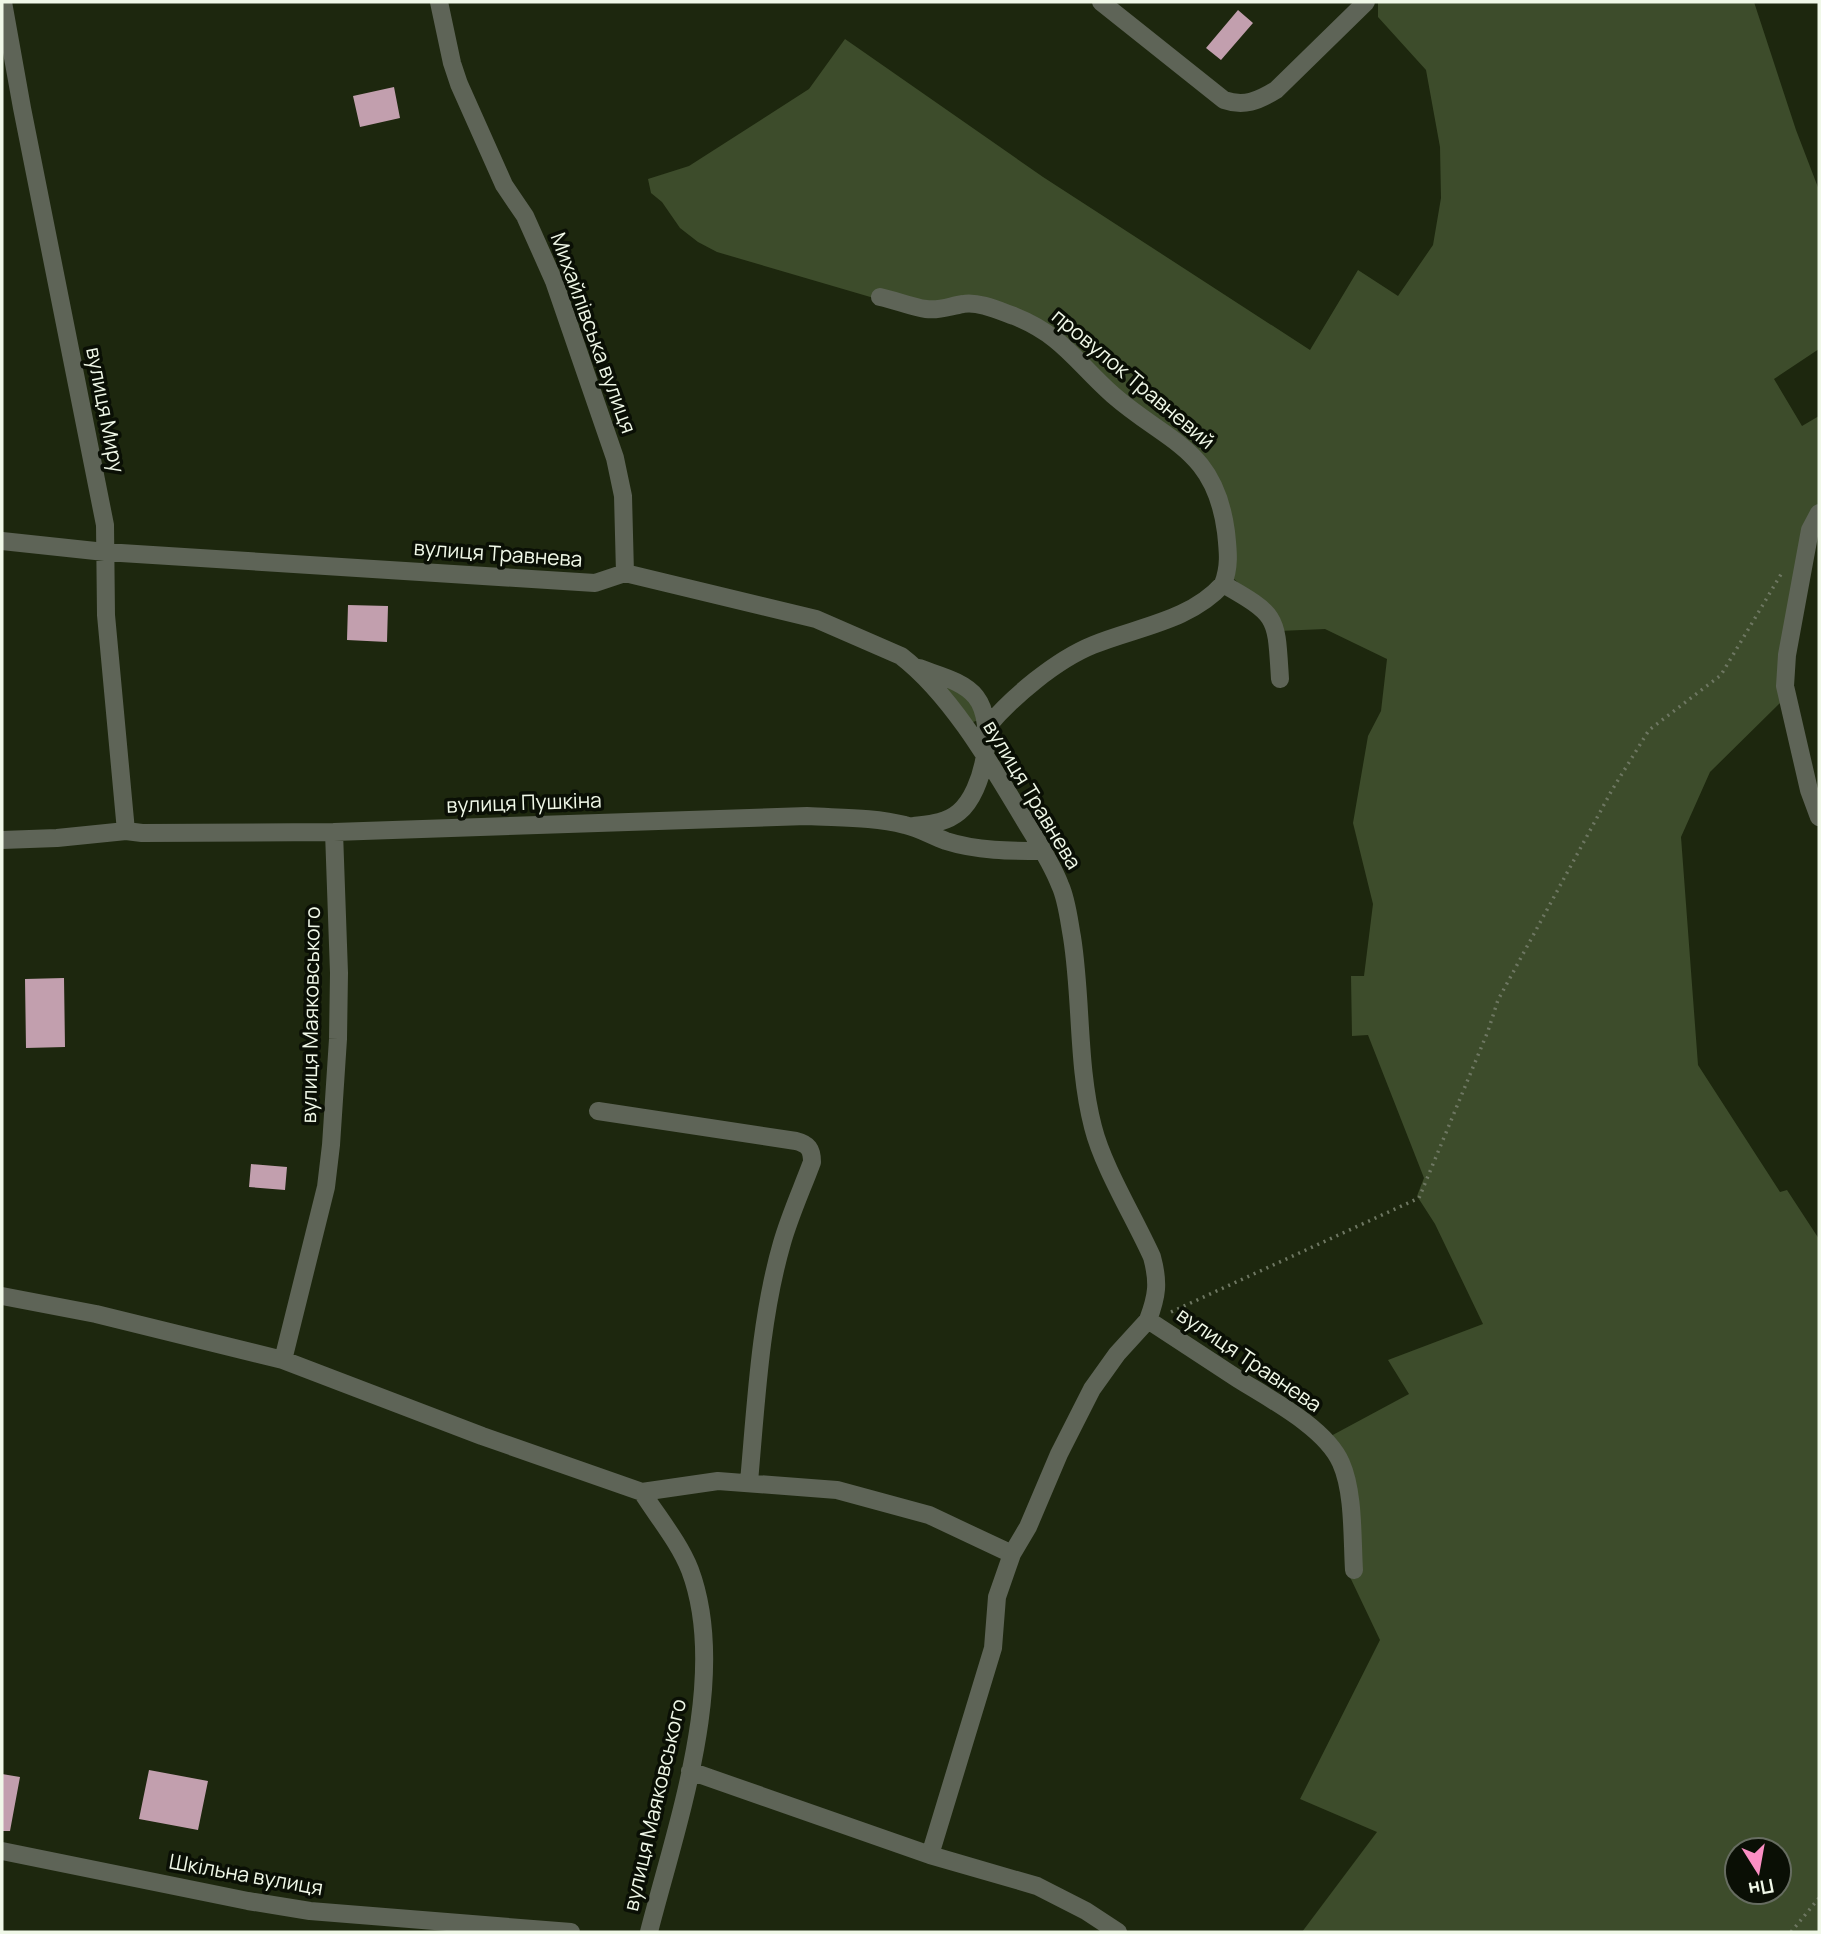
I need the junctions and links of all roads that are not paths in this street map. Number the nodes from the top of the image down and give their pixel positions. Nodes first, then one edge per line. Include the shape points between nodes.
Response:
1 (3, 2) edge
2 (439, 2) edge
3 (1101, 2) edge
4 (1366, 2) edge
5 (880, 297) dead end
6 (1819, 513) edge
7 (2, 541) edge
8 (105, 552) junction
9 (625, 573) junction
10 (1223, 584) junction
11 (912, 665) junction
12 (1280, 679) dead end
13 (987, 727) junction
14 (984, 753) junction
15 (1819, 817) edge
16 (912, 827) junction
17 (126, 831) junction
18 (334, 832) junction
19 (2, 840) edge
20 (1043, 851) junction
21 (598, 1111) dead end
22 (2, 1296) edge
23 (1148, 1320) junction
24 (283, 1360) junction
25 (749, 1482) junction
26 (642, 1492) junction
27 (1012, 1554) junction
28 (1354, 1570) dead end
29 (690, 1771) junction
30 (2, 1851) edge
31 (930, 1855) junction
32 (485, 1929) edge
33 (572, 1932) edge
34 (649, 1932) edge
35 (1118, 1932) edge

1 - 8 street, вулиця Миру via 105,525
2 - 9 street, Михайлівська вулиця via 459,84 554,281 615,458 623,496
3 - 4 street via 1224,100 1236,104 1261,99 1276,90
5 - 10 street, провулок Травневий via 926,309 981,306 1045,330 1067,348 1116,397 1201,464 1223,513 1229,560
6 - 15 street via 1810,530 1785,686
7 - 8 street, вулиця Травнева
8 - 9 street, вулиця Травнева via 595,583
8 - 17 street, вулиця Миру via 106,615
9 - 11 street, вулиця Травнева via 816,619
10 - 12 street via 1269,613 1277,635
10 - 13 street via 1195,608 1089,646 1066,659 1008,703
11 - 13 street via 966,687 977,697
11 - 14 street, вулиця Травнева
13 - 14 street
14 - 16 street via 972,798 959,812 945,821
14 - 20 street, вулиця Травнева
16 - 18 street, вулиця Пушкіна via 807,816
16 - 20 street, вулиця Пушкіна via 971,847
17 - 18 street, вулиця Пушкіна
17 - 19 street, вулиця Пушкіна
18 - 24 street, вулиця Маяковського via 338,1039 331,1145 326,1187
20 - 23 street, вулиця Травнева via 1062,887 1072,939 1092,1125 1156,1271 1157,1297
21 - 25 street via 796,1141 807,1144 812,1152 775,1273
22 - 24 street
23 - 27 street via 1092,1389
23 - 28 street, вулиця Травнева via 1276,1403 1334,1450 1347,1483
24 - 26 street
25 - 26 street via 718,1481
25 - 27 street via 837,1490 884,1501 929,1515
26 - 29 street, вулиця Маяковського via 684,1559 695,1587 705,1672
27 - 31 street via 997,1597 993,1648
29 - 31 street
29 - 34 street, вулиця Маяковського
30 - 32 street, Шкільна вулиця via 234,1898
31 - 35 street via 1037,1886
32 - 33 street, Шкільна вулиця

